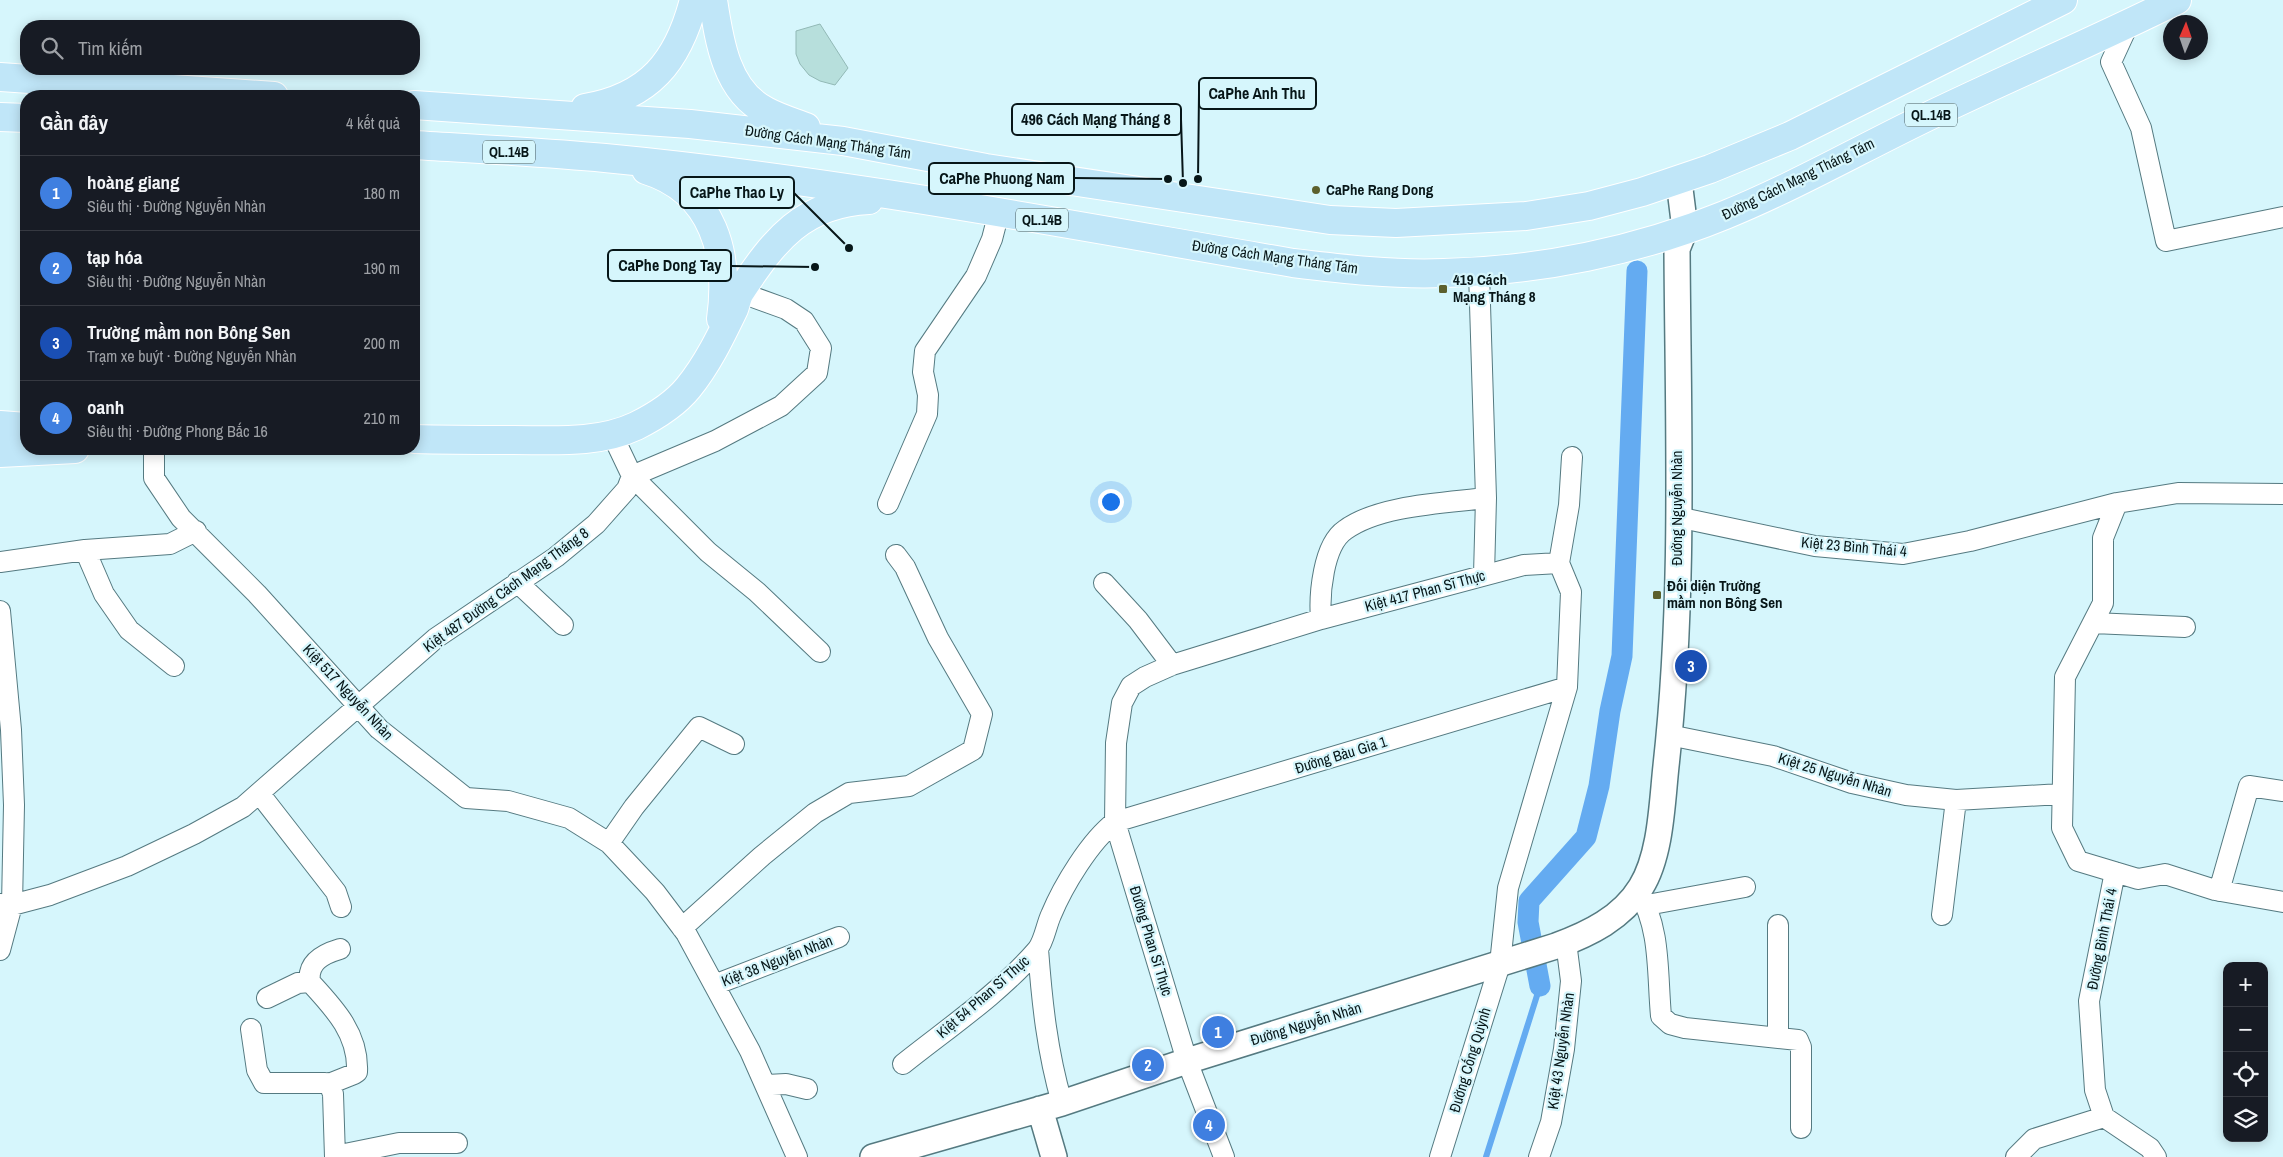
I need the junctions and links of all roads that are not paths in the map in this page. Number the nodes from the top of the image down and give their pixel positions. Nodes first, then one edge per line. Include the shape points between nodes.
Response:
1 (694, 0) edge
2 (712, 0) edge
3 (2063, 0) edge
4 (2177, 0) edge
5 (2128, 25) junction
6 (0, 78) edge
7 (170, 90) edge
8 (420, 105) edge
9 (554, 113) junction
10 (0, 117) edge
11 (20, 118) edge
12 (842, 141) junction
13 (420, 145) edge
14 (605, 158) junction
15 (1678, 181) junction
16 (916, 198) junction
17 (998, 212) junction
18 (2283, 217) edge
19 (1685, 229) junction
20 (1479, 272) junction
21 (739, 292) junction
22 (717, 340) junction
23 (0, 426) edge
24 (20, 427) edge
25 (612, 434) junction
26 (420, 439) edge
27 (20, 453) edge
28 (0, 454) edge
29 (154, 455) edge
30 (1572, 458) dead end
31 (632, 476) junction
32 (2283, 494) edge
33 (1486, 498) junction
34 (2117, 503) junction
35 (888, 504) dead end
36 (1677, 517) junction
37 (196, 531) junction
38 (85, 550) junction
39 (896, 555) dead end
40 (0, 562) edge
41 (1559, 563) junction
42 (1484, 575) junction
43 (517, 582) junction
44 (1104, 582) dead end
45 (0, 611) edge
46 (1321, 619) junction
47 (2093, 623) junction
48 (563, 625) dead end
49 (2185, 627) dead end
50 (820, 652) dead end
51 (1172, 665) junction
52 (174, 666) dead end
53 (1567, 687) junction
54 (358, 706) junction
55 (1670, 735) junction
56 (734, 744) dead end
57 (2283, 791) edge
58 (259, 793) junction
59 (2061, 794) junction
60 (1956, 800) junction
61 (1115, 822) junction
62 (609, 843) junction
63 (2115, 872) junction
64 (1746, 887) dead end
65 (2219, 891) junction
66 (1642, 898) junction
67 (2283, 902) edge
68 (6, 904) edge
69 (342, 907) dead end
70 (1942, 916) dead end
71 (1778, 925) dead end
72 (684, 931) junction
73 (839, 936) dead end
74 (1561, 944) junction
75 (340, 949) dead end
76 (1038, 949) junction
77 (0, 950) edge
78 (1508, 961) junction
79 (310, 982) junction
80 (714, 985) junction
81 (267, 998) dead end
82 (251, 1029) dead end
83 (1778, 1037) junction
84 (1187, 1061) junction
85 (904, 1064) dead end
86 (329, 1084) junction
87 (767, 1085) junction
88 (807, 1089) dead end
89 (1051, 1106) junction
90 (2104, 1117) junction
91 (1801, 1128) dead end
92 (457, 1143) dead end
93 (335, 1156) edge
94 (797, 1157) edge
95 (873, 1157) edge
96 (1054, 1157) edge
97 (1224, 1157) edge
98 (1440, 1157) edge
99 (1539, 1157) edge
100 (2016, 1157) edge
101 (2156, 1157) edge

1 - 9 highway via 688,25 674,55 656,76 631,95 606,104
2 - 12 highway via 725,58 744,94 765,111
3 - 15 highway, Đường Cách Mạng Tháng Tám / QL.14B via 1790,136
4 - 5 highway, Đường Cách Mạng Tháng Tám / QL.14B
5 - 18 street via 2111,62 2141,128 2166,241
5 - 19 highway, Đường Cách Mạng Tháng Tám / QL.14B via 1988,87 1769,196
6 - 7 highway
8 - 9 highway, Đường Cách Mạng Tháng Tám / QL.14B
9 - 12 highway, Đường Cách Mạng Tháng Tám / QL.14B
10 - 11 highway
12 - 15 highway, Đường Cách Mạng Tháng Tám / QL.14B via 986,168 1330,220 1396,223 1526,216 1589,206
13 - 14 highway, Đường Cách Mạng Tháng Tám / QL.14B
14 - 16 highway, Đường Cách Mạng Tháng Tám / QL.14B
14 - 22 highway via 660,175 684,190 707,216 716,235 723,276 724,297
15 - 19 street, Đường Nguyễn Nhàn
16 - 17 highway, Đường Cách Mạng Tháng Tám / QL.14B
16 - 21 highway via 854,201 806,216 778,240
17 - 20 highway, Đường Cách Mạng Tháng Tám / QL.14B via 1293,263 1355,270 1442,274
17 - 35 street via 992,238 976,276 926,351 923,372 928,414
19 - 20 highway, Đường Cách Mạng Tháng Tám / QL.14B via 1582,258
19 - 36 street, Đường Nguyễn Nhàn via 1677,249
20 - 33 street
21 - 22 highway
21 - 31 street via 786,308 804,321 821,348 818,373 781,406 715,442
22 - 25 highway via 688,389 660,412
23 - 24 highway
25 - 26 highway via 572,440
25 - 31 street
27 - 28 highway
29 - 37 street, Kiệt 517 Nguyễn Nhàn via 154,478 182,518
30 - 41 street via 1569,505
31 - 43 street, Kiệt 487 Đường Cách Mạng Tháng 8 via 627,489 596,524 556,557
31 - 50 street via 708,552 757,592
32 - 34 street, Kiệt 23 Bình Thái 4 via 2178,493
33 - 42 street
33 - 46 street via 1403,508 1344,530 1325,569 1319,598
34 - 36 street, Kiệt 23 Bình Thái 4 via 1970,541 1903,554 1815,546
34 - 47 street via 2103,538 2103,603
36 - 55 street, Đường Nguyễn Nhàn via 1674,690
37 - 38 street via 170,544
37 - 54 street, Kiệt 517 Nguyễn Nhàn
38 - 40 street
38 - 52 street via 104,594 129,630
39 - 72 street via 905,567 938,638 982,714 973,750 909,786 849,793 815,812 762,856
41 - 42 street, Kiệt 417 Phan Sĩ Thực via 1524,565
41 - 53 street via 1571,592
42 - 46 street, Kiệt 417 Phan Sĩ Thực
43 - 48 street
43 - 54 street, Kiệt 487 Đường Cách Mạng Tháng 8 via 436,638
44 - 51 street
45 - 68 street via 12,740 14,805
46 - 51 street, Kiệt 417 Phan Sĩ Thực
47 - 49 street
47 - 59 street via 2065,677
51 - 61 street, Kiệt 417 Phan Sĩ Thực via 1131,686 1122,703 1116,743
53 - 61 street, Đường Bàu Gia 1
53 - 78 street, Đường Cống Quỳnh via 1508,888
54 - 58 street, Kiệt 487 Đường Cách Mạng Tháng 8
54 - 62 street, Kiệt 517 Nguyễn Nhàn via 379,729 466,798 508,801 569,818
55 - 60 street, Kiệt 25 Nguyễn Nhàn via 1774,756 1870,787 1906,795
55 - 66 street, Đường Nguyễn Nhàn via 1660,820
56 - 62 street via 699,727
57 - 65 street via 2249,786
58 - 68 street, Kiệt 487 Đường Cách Mạng Tháng 8 via 243,807 211,825 127,866 50,895
58 - 69 street via 336,892
59 - 60 street, Kiệt 25 Nguyễn Nhàn
59 - 63 street via 2062,828 2078,861
60 - 70 street
61 - 76 street, Kiệt 54 Phan Sĩ Thực via 1089,847 1052,914
61 - 84 street, Đường Phan Sĩ Thực
62 - 72 street, Kiệt 517 Nguyễn Nhàn via 655,892
63 - 65 street, Đường Bình Thái 4 via 2138,879 2166,874
63 - 90 street, Đường Bình Thái 4 via 2089,1001 2095,1090
64 - 66 street
65 - 67 street, Đường Bình Thái 4
66 - 74 street, Đường Nguyễn Nhàn via 1607,924
66 - 83 street via 1654,927 1661,1016 1670,1024 1684,1028
68 - 77 street
71 - 83 street
72 - 80 street, Kiệt 38 Nguyễn Nhàn
73 - 80 street, Kiệt 38 Nguyễn Nhàn
74 - 78 street, Đường Nguyễn Nhàn
74 - 99 street, Kiệt 43 Nguyễn Nhàn via 1571,981 1564,1049 1551,1122
75 - 79 street via 315,961 310,970
76 - 85 street, Kiệt 54 Phan Sĩ Thực via 998,988
76 - 89 street via 1043,1019 1051,1064
78 - 84 street, Đường Nguyễn Nhàn
78 - 98 street, Đường Cống Quỳnh
79 - 81 street via 298,983
79 - 86 street via 346,1024 358,1063 357,1072
80 - 87 street, Kiệt 38 Nguyễn Nhàn
82 - 86 street via 259,1077 264,1083
83 - 91 street via 1798,1040 1801,1047
84 - 89 street, Đường Nguyễn Nhàn
84 - 97 street, Đường Phan Sĩ Thực
86 - 93 street via 333,1094
87 - 88 street via 786,1084
87 - 94 street, Kiệt 38 Nguyễn Nhàn
89 - 95 street, Đường Nguyễn Nhàn
89 - 96 street
90 - 100 street via 2034,1139
90 - 101 street via 2150,1148
92 - 93 street via 399,1143

